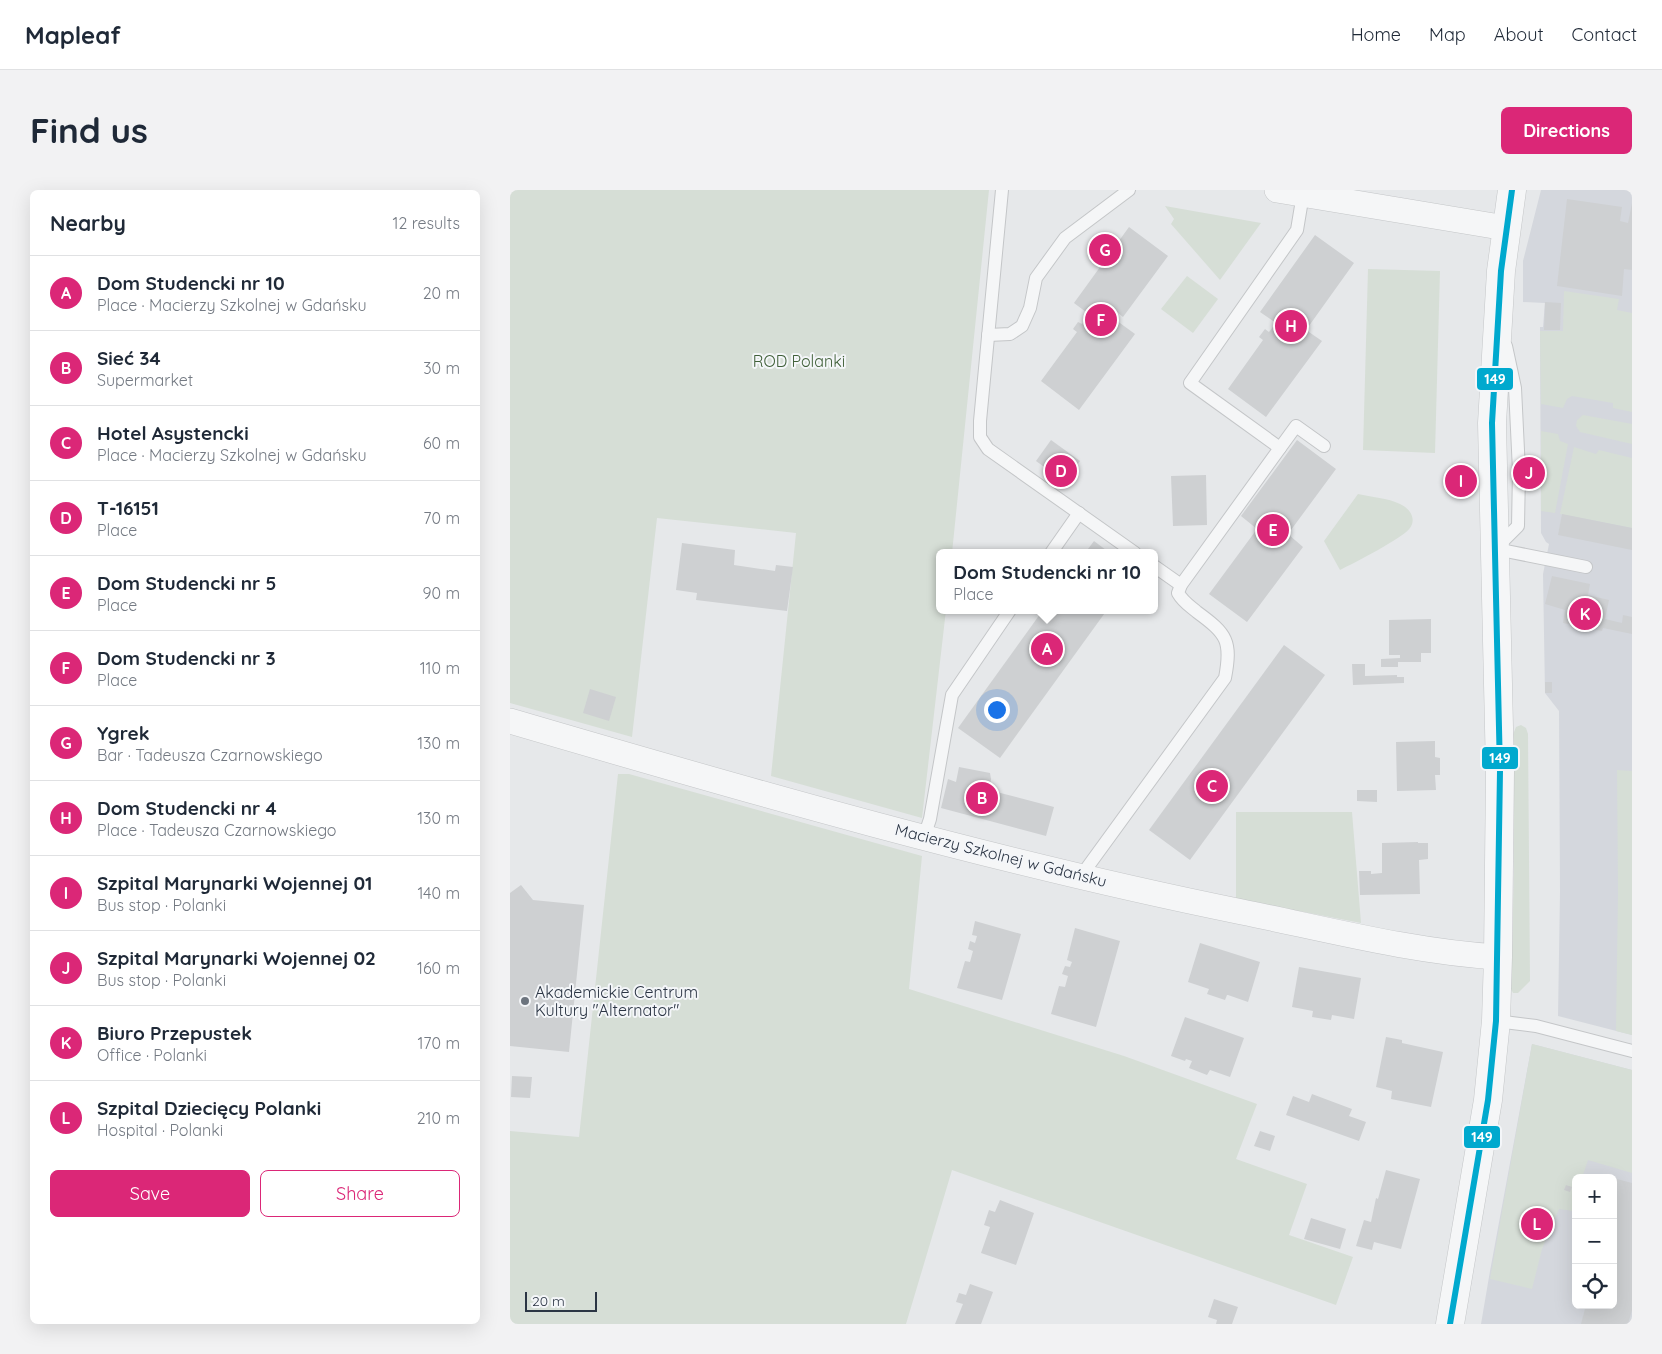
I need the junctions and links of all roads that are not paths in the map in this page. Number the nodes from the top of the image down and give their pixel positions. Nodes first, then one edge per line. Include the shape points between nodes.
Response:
1 (1002, 190) edge
2 (1129, 190) edge
3 (1277, 190) edge
4 (1512, 190) edge
5 (1303, 192) edge
6 (1506, 228) junction
7 (988, 335) junction
8 (1324, 446) dead end
9 (1280, 448) junction
10 (1079, 513) junction
11 (1054, 549) edge
12 (1129, 549) edge
13 (1496, 549) junction
14 (1586, 567) dead end
15 (1158, 569) edge
16 (1181, 585) junction
17 (1007, 614) edge
18 (510, 721) edge
19 (924, 837) junction
20 (1081, 876) junction
21 (1498, 957) junction
22 (1496, 1021) junction
23 (1632, 1051) edge
24 (1450, 1324) edge

1 - 7 lane
2 - 7 lane via 1065,238 1036,278 1030,308 1022,326 1010,334
3 - 5 street
4 - 6 street
5 - 6 street
5 - 9 lane via 1297,230 1190,383
6 - 13 street via 1492,423
7 - 10 lane via 980,437 988,449
8 - 9 lane via 1296,426
9 - 16 lane
10 - 11 lane
10 - 12 lane
13 - 14 lane
13 - 21 street via 1500,771
15 - 16 lane
16 - 20 lane via 1178,593 1182,601 1216,626 1224,637 1228,650 1225,678
17 - 19 lane via 952,695
18 - 19 street, Macierzy Szkolnej w Gdańsku
19 - 20 street, Macierzy Szkolnej w Gdańsku
20 - 21 street, Macierzy Szkolnej w Gdańsku via 1393,942 1472,956
21 - 22 street
22 - 23 lane via 1536,1026
22 - 24 street via 1488,1100

